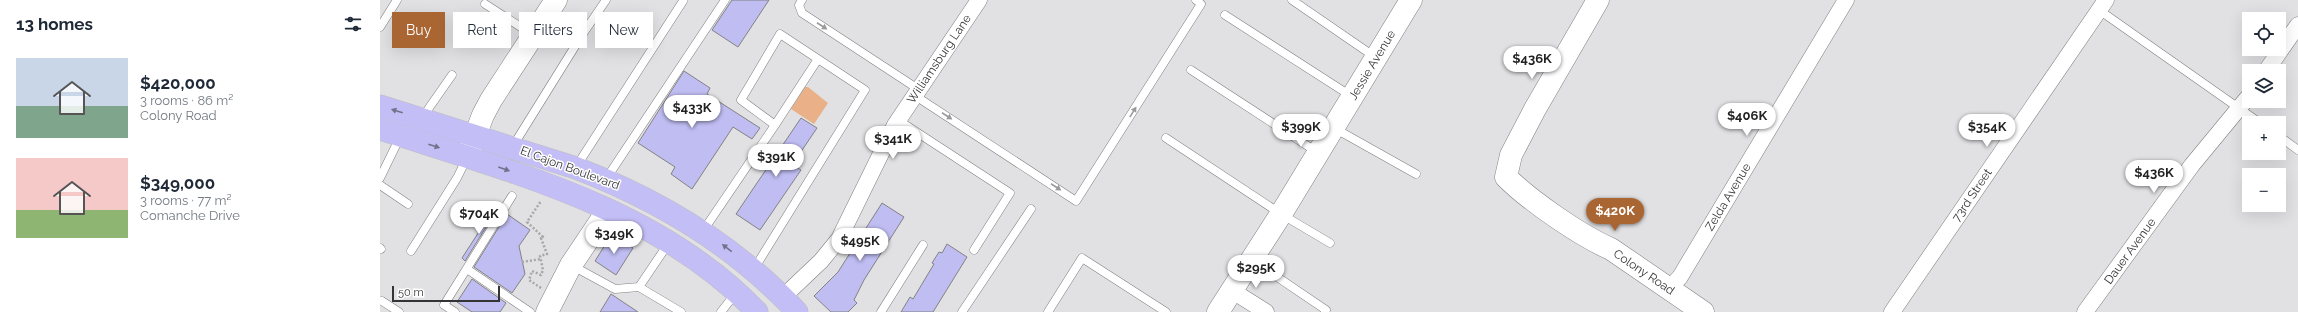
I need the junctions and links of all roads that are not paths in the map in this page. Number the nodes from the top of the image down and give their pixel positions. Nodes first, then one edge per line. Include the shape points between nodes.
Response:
1 (397, 0) edge
2 (606, 0) edge
3 (725, 0) edge
4 (802, 0) edge
5 (979, 0) edge
6 (1196, 0) edge
7 (1292, 0) edge
8 (1411, 0) edge
9 (1598, 0) edge
10 (1846, 0) edge
11 (683, 1) dead end
12 (485, 4) dead end
13 (2103, 5) edge
14 (1225, 15) dead end
15 (2298, 25) edge
16 (519, 26) edge
17 (380, 27) edge
18 (587, 28) edge
19 (525, 48) edge
20 (574, 48) edge
21 (1377, 58) junction
22 (818, 59) junction
23 (2271, 64) edge
24 (1191, 70) dead end
25 (452, 75) dead end
26 (916, 92) junction
27 (1353, 98) junction
28 (380, 106) edge
29 (2242, 106) edge
30 (2240, 109) junction
31 (2250, 116) edge
32 (422, 119) junction
33 (898, 120) junction
34 (775, 125) junction
35 (1334, 128) junction
36 (380, 129) edge
37 (475, 135) junction
38 (400, 136) junction
39 (1166, 138) dead end
40 (2286, 141) edge
41 (512, 147) junction
42 (2298, 150) edge
43 (1318, 152) junction
44 (467, 157) junction
45 (576, 168) junction
46 (1416, 174) dead end
47 (380, 178) edge
48 (606, 179) junction
49 (380, 185) edge
50 (512, 196) dead end
51 (408, 204) dead end
52 (1031, 209) dead end
53 (608, 210) junction
54 (1281, 214) junction
55 (702, 231) junction
56 (670, 241) junction
57 (1330, 243) dead end
58 (923, 245) dead end
59 (974, 250) dead end
60 (411, 251) dead end
61 (1251, 260) junction
62 (571, 265) junction
63 (467, 269) junction
64 (753, 270) junction
65 (639, 287) junction
66 (1669, 289) junction
67 (1231, 290) junction
68 (737, 291) junction
69 (382, 301) dead end
70 (790, 304) edge
71 (399, 312) edge
72 (456, 312) edge
73 (530, 312) edge
74 (547, 312) edge
75 (681, 312) edge
76 (721, 312) edge
77 (757, 312) edge
78 (881, 312) edge
79 (962, 312) edge
80 (1048, 312) edge
81 (1166, 312) edge
82 (1218, 312) edge
83 (1266, 312) edge
84 (1325, 312) edge
85 (1703, 312) edge
86 (1892, 312) edge
87 (2085, 312) edge

1 - 17 lane
2 - 18 lane
3 - 48 lane
4 -> 26 lane via 799,5 802,13
5 - 26 street, Williamsburg Lane
26 -> 6 lane via 1076,201 1201,4
7 - 21 lane
8 - 21 street, Jessie Avenue
9 - 66 street, Colony Road via 1535,108 1511,155 1506,177 1540,204
10 - 66 street, Zelda Avenue via 1680,277
11 - 45 lane
12 - 16 lane
13 - 30 lane
13 - 86 street, 73rd Street
14 - 27 lane
15 - 23 street
19 - 37 street via 491,100
20 - 41 lane
21 - 27 street, Jessie Avenue
22 - 34 lane
22 - 34 lane via 780,34 741,100
22 - 64 lane via 865,90
24 - 43 lane
25 - 32 lane
26 - 33 street, Williamsburg Lane
27 - 35 street, Jessie Avenue
32 -> 28 main road, El Cajon Boulevard
29 - 30 street, Dauer Avenue
30 - 31 lane
30 - 87 street, Dauer Avenue via 2192,165
32 - 37 main road, El Cajon Boulevard
33 - 59 lane via 1010,192
33 - 70 street, Williamsburg Lane via 839,239
34 - 55 lane
35 - 43 street, Jessie Avenue
35 - 46 lane
36 - 38 main road, El Cajon Boulevard
37 - 41 main road, El Cajon Boulevard
37 - 44 street
38 -> 44 main road, El Cajon Boulevard
38 - 47 lane
39 - 54 lane
40 - 42 lane
41 - 45 main road, El Cajon Boulevard
43 - 54 street, Jessie Avenue
44 -> 53 main road, El Cajon Boulevard via 549,184
44 - 60 lane via 457,178
45 - 48 main road, El Cajon Boulevard
48 - 55 main road, El Cajon Boulevard
49 - 51 lane
50 - 63 lane
52 - 79 lane
53 - 56 main road, El Cajon Boulevard
53 - 62 street
54 - 57 lane
54 - 61 street, Jessie Avenue
64 -> 55 main road, El Cajon Boulevard
56 - 65 lane
56 - 68 main road, El Cajon Boulevard via 704,263
58 - 78 lane
61 - 67 street, Jessie Avenue
61 - 84 lane via 1326,310
62 - 65 lane via 615,289
62 - 74 street
63 - 72 lane via 444,305
63 - 73 lane
64 - 70 main road, El Cajon Boulevard
65 - 75 lane
66 - 85 street, Colony Road
67 - 82 street, Jessie Avenue
67 - 83 street
68 - 70 main road
68 - 76 lane
68 - 77 main road, El Cajon Boulevard
69 - 71 lane
80 - 81 lane via 1082,258

